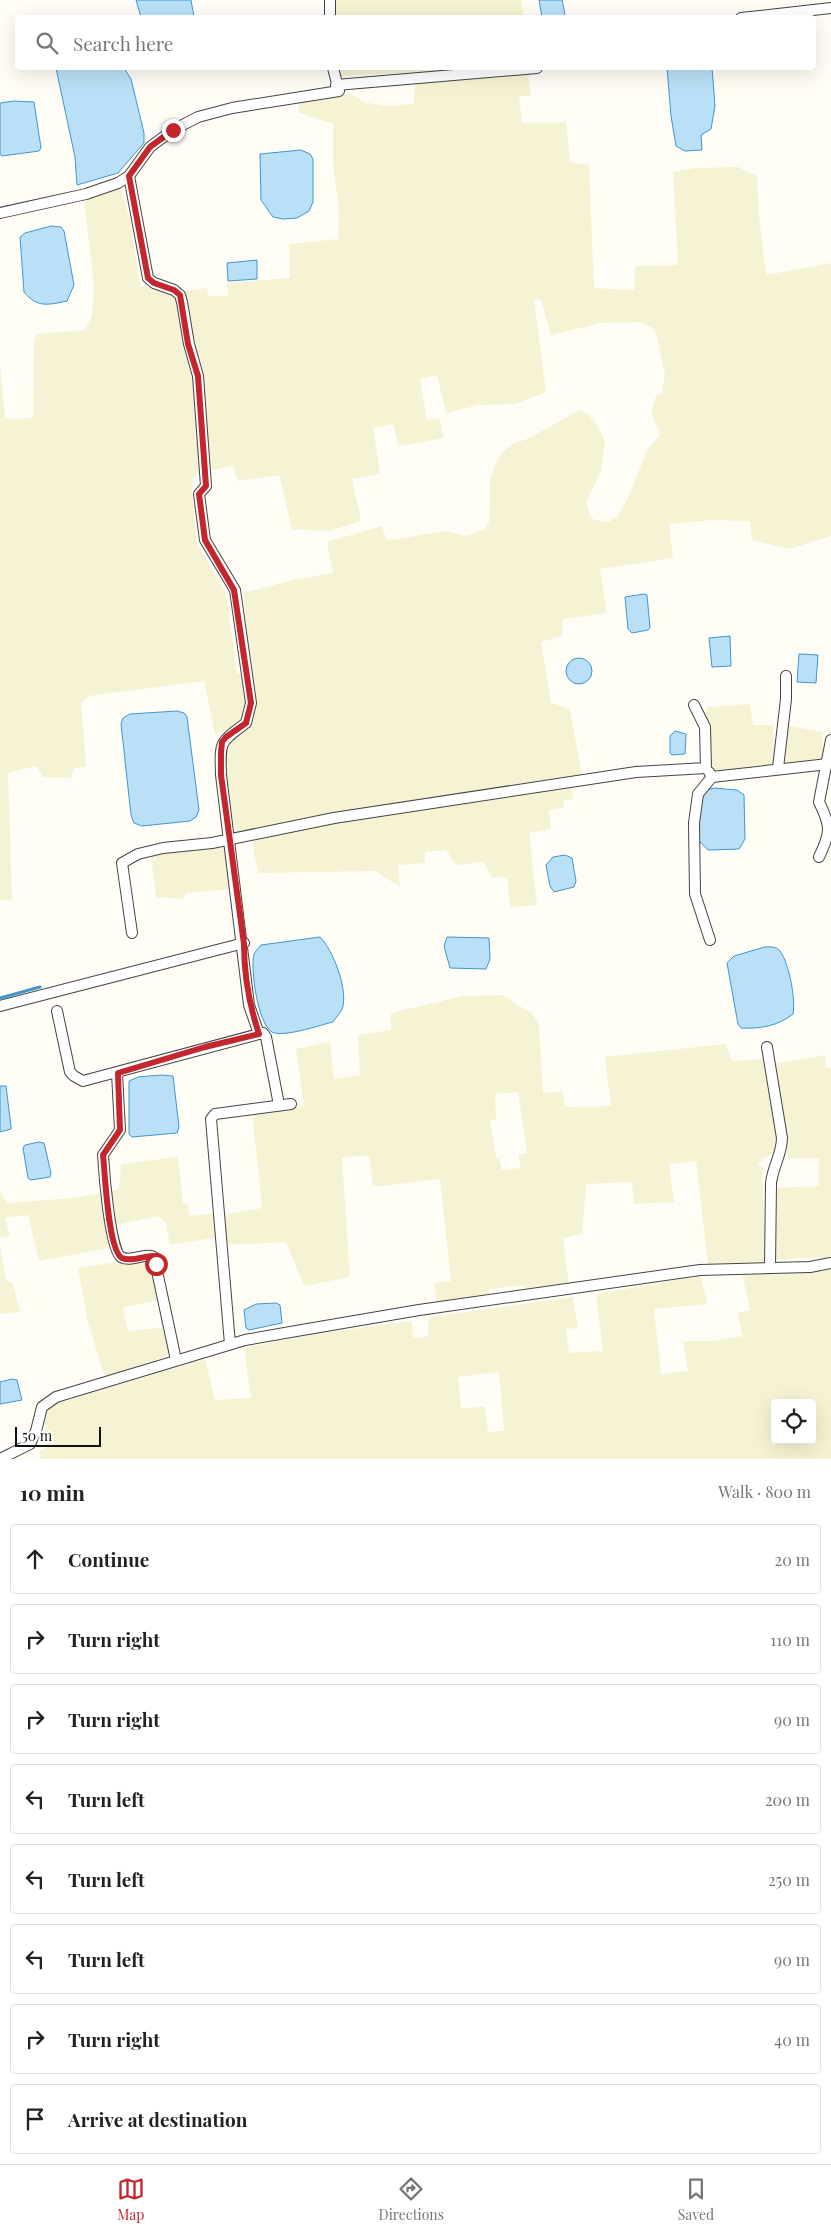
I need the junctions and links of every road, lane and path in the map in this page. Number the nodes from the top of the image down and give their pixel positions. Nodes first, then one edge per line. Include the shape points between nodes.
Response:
1 (330, 0) edge
2 (831, 8) edge
3 (330, 15) edge
4 (768, 15) edge
5 (333, 70) edge
6 (512, 70) edge
7 (336, 84) junction
8 (129, 176) junction
9 (0, 213) edge
10 (786, 676) dead end
11 (694, 705) dead end
12 (831, 740) edge
13 (828, 764) junction
14 (778, 768) junction
15 (709, 772) junction
16 (230, 838) junction
17 (819, 857) dead end
18 (132, 933) dead end
19 (710, 940) dead end
20 (244, 944) junction
21 (0, 1006) edge
22 (57, 1011) dead end
23 (259, 1034) junction
24 (767, 1047) dead end
25 (118, 1073) junction
26 (291, 1104) dead end
27 (279, 1105) junction
28 (831, 1263) edge
29 (770, 1267) junction
30 (230, 1344) junction
31 (176, 1360) junction
32 (0, 1458) edge

1 - 3 street
2 - 4 street
5 - 7 street
6 - 7 street
7 - 8 street via 339,91 232,108 198,117 150,147
8 - 9 street via 86,194
8 - 16 street via 148,278 174,290 182,302 188,344 198,376 206,486 199,494 205,540 234,590 246,658 251,703 246,723 226,737 221,753
10 - 14 street
11 - 15 street via 705,727
12 - 13 street
13 - 14 street
13 - 17 street via 819,802 830,827
14 - 15 street
15 - 16 street via 636,772 334,818
15 - 19 street via 698,794 694,823 695,894
16 - 18 street via 163,848 138,854 122,863
16 - 20 street
20 - 21 street
20 - 23 street via 244,971
22 - 25 street via 68,1064 74,1076 83,1081
23 - 25 street
23 - 27 street via 266,1037
24 - 29 street via 782,1138 782,1150 772,1171
25 - 31 street via 120,1130 103,1155 111,1228 116,1250 122,1258 154,1257
26 - 27 street
27 - 30 street via 215,1114 211,1119
28 - 29 street via 810,1267
29 - 30 street via 659,1275 419,1310
30 - 31 street
31 - 32 street via 52,1399 42,1407 30,1444

